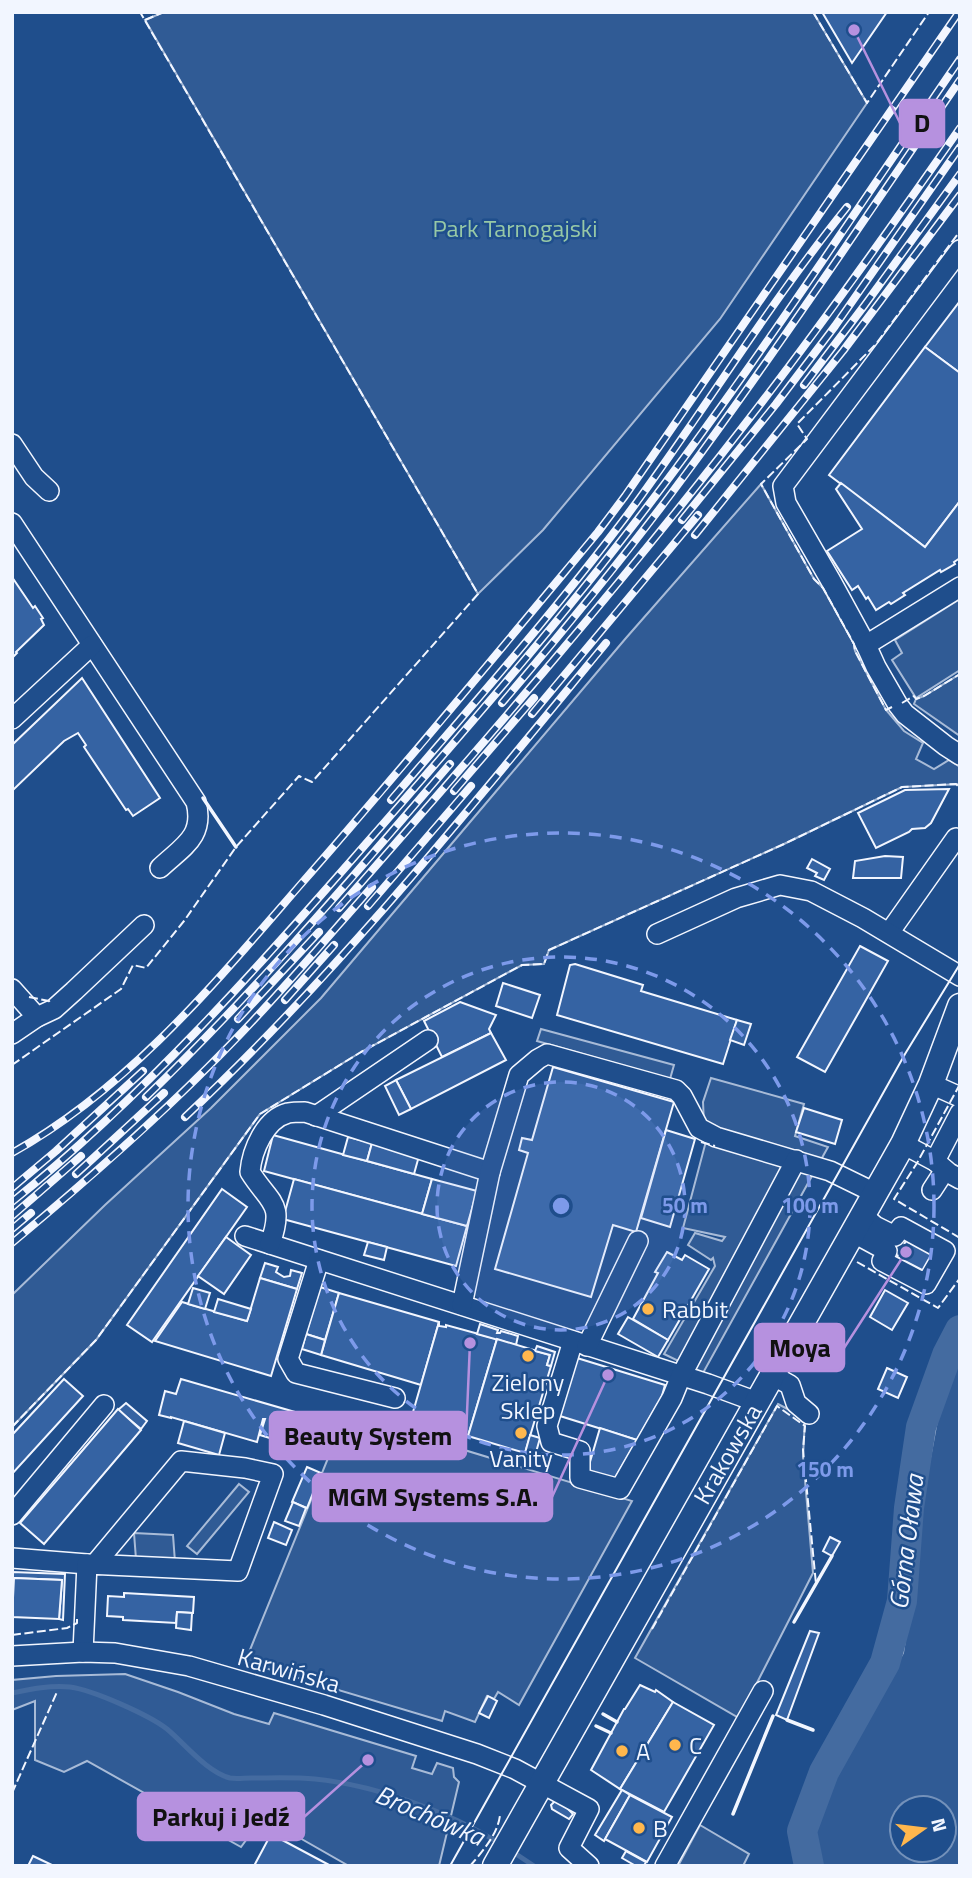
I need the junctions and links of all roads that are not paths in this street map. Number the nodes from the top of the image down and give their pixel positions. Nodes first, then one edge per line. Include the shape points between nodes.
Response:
1 (960, 250) edge
2 (12, 444) edge
3 (49, 491) dead end
4 (12, 523) edge
5 (960, 587) edge
6 (93, 645) junction
7 (866, 645) junction
8 (12, 719) edge
9 (960, 755) edge
10 (957, 838) dead end
11 (160, 869) dead end
12 (144, 925) dead end
13 (889, 933) junction
14 (657, 934) dead end
15 (960, 976) edge
16 (12, 989) edge
17 (960, 1006) edge
18 (37, 1017) junction
19 (12, 1034) edge
20 (428, 1040) dead end
21 (931, 1084) junction
22 (960, 1097) edge
23 (960, 1113) edge
24 (316, 1116) junction
25 (903, 1144) junction
26 (796, 1160) junction
27 (946, 1170) edge
28 (490, 1172) junction
29 (932, 1190) dead end
30 (875, 1193) junction
31 (857, 1224) junction
32 (245, 1236) dead end
33 (638, 1241) dead end
34 (270, 1244) junction
35 (891, 1244) dead end
36 (319, 1260) junction
37 (462, 1305) junction
38 (580, 1343) junction
39 (772, 1375) junction
40 (681, 1376) junction
41 (395, 1398) dead end
42 (757, 1402) junction
43 (104, 1405) dead end
44 (809, 1414) dead end
45 (12, 1515) edge
46 (12, 1558) edge
47 (91, 1564) junction
48 (83, 1652) junction
49 (12, 1656) edge
50 (763, 1690) dead end
51 (541, 1784) junction
52 (502, 1853) edge
53 (589, 1866) edge
54 (665, 1866) edge

1 - 7 street via 783,486 786,503
2 - 3 street
4 - 6 street
5 - 7 street
6 - 8 street
6 - 11 street via 196,802 197,831
7 - 9 street via 905,714
10 - 13 street
12 - 18 street via 54,1009
13 - 14 street via 811,891 780,886 736,898
13 - 15 street
16 - 18 street
17 - 21 main road, Krakowska
18 - 19 street
20 - 24 street
21 - 22 street
21 - 25 main road, Krakowska
23 - 27 street
24 - 28 street
24 - 34 street via 305,1112 276,1118 251,1158 250,1171 278,1213
25 - 27 street
25 - 30 main road, Krakowska
26 - 28 street via 716,1138 699,1128 676,1090 547,1054 519,1075
26 - 30 street
26 - 40 street
27 - 29 street
28 - 37 street
30 - 31 main road, Krakowska
31 - 35 street
31 - 39 main road, Krakowska
32 - 34 street
33 - 38 street
34 - 36 street
36 - 37 street
36 - 41 street via 288,1359 296,1373
37 - 38 street
38 - 40 street
38 - 40 street via 547,1426 551,1442 580,1451 580,1478 620,1489
39 - 42 main road, Krakowska
39 - 44 street via 790,1385 796,1403
40 - 42 street
42 - 51 main road, Krakowska
43 - 45 street
46 - 47 street
47 - 47 street via 238,1571 273,1475 181,1461
47 - 48 street
48 - 49 street, Karwińska
48 - 51 street, Karwińska via 189,1666 477,1754
50 - 54 street
51 - 52 main road, Krakowska
51 - 53 street, Karwińska via 589,1809 569,1848

